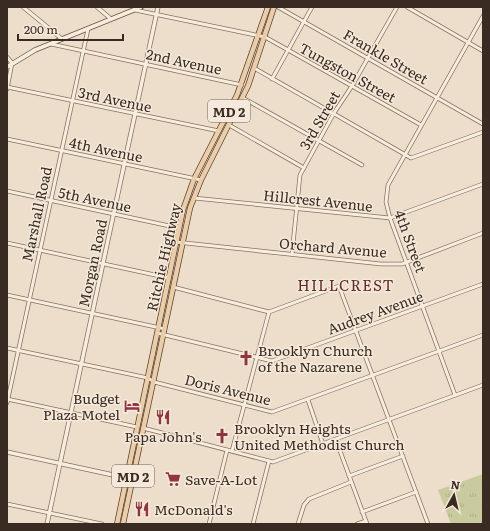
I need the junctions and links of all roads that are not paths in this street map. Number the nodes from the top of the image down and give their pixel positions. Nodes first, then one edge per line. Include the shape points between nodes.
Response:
1 (23, 7) edge
2 (97, 7) edge
3 (141, 7) edge
4 (158, 7) edge
5 (268, 7) edge
6 (274, 7) edge
7 (278, 7) edge
8 (312, 7) edge
9 (397, 7) edge
10 (406, 7) edge
11 (134, 10) junction
12 (156, 15) junction
13 (483, 16) edge
14 (111, 19) junction
15 (304, 22) junction
16 (88, 29) junction
17 (259, 36) junction
18 (265, 37) junction
19 (62, 39) junction
20 (468, 42) junction
21 (51, 44) junction
22 (288, 50) junction
23 (83, 51) junction
24 (483, 51) edge
25 (7, 57) edge
26 (368, 59) junction
27 (12, 63) junction
28 (146, 64) junction
29 (7, 67) edge
30 (254, 68) junction
31 (272, 78) junction
32 (242, 85) junction
33 (352, 86) junction
34 (7, 88) edge
35 (243, 98) junction
36 (436, 98) junction
37 (72, 101) junction
38 (334, 113) junction
39 (135, 114) junction
40 (483, 124) edge
41 (229, 125) junction
42 (421, 125) junction
43 (219, 131) junction
44 (483, 132) edge
45 (7, 139) edge
46 (319, 141) junction
47 (61, 151) junction
48 (405, 154) junction
49 (124, 164) junction
50 (362, 166) dead end
51 (304, 168) junction
52 (194, 179) junction
53 (201, 180) junction
54 (483, 184) edge
55 (7, 191) edge
56 (194, 198) junction
57 (50, 200) junction
58 (297, 209) junction
59 (114, 214) junction
60 (390, 218) junction
61 (179, 228) junction
62 (483, 234) edge
63 (176, 242) junction
64 (7, 243) edge
65 (182, 243) junction
66 (40, 250) junction
67 (292, 254) junction
68 (406, 262) junction
69 (103, 264) junction
70 (169, 278) junction
71 (483, 284) edge
72 (173, 287) junction
73 (7, 296) edge
74 (29, 300) junction
75 (422, 306) junction
76 (269, 312) junction
77 (92, 314) junction
78 (165, 329) junction
79 (158, 330) junction
80 (356, 330) junction
81 (164, 335) junction
82 (483, 335) edge
83 (7, 348) edge
84 (18, 350) junction
85 (439, 351) junction
86 (256, 358) junction
87 (82, 364) junction
88 (373, 376) junction
89 (148, 378) junction
90 (154, 382) junction
91 (483, 385) edge
92 (455, 395) junction
93 (308, 400) junction
94 (7, 401) edge
95 (244, 406) junction
96 (71, 413) junction
97 (390, 420) junction
98 (138, 427) junction
99 (144, 429) junction
100 (336, 440) junction
101 (324, 444) junction
102 (227, 450) junction
103 (7, 452) edge
104 (232, 452) junction
105 (403, 456) junction
106 (269, 461) junction
107 (60, 464) junction
108 (349, 476) junction
109 (127, 478) junction
110 (351, 482) junction
111 (416, 492) junction
112 (7, 504) edge
113 (362, 512) junction
114 (50, 513) junction
115 (366, 522) edge
116 (47, 524) edge
117 (102, 524) edge
118 (117, 524) edge
119 (123, 524) edge
120 (209, 524) edge
121 (253, 524) edge
122 (298, 524) edge
123 (357, 524) edge
124 (428, 524) edge

1 - 19 street
2 - 14 street
3 - 11 main road
4 - 12 street, Morgan Road
5 - 17 main road, Ritchie Highway / MD 2
6 - 18 main road, Ritchie Highway / MD 2
7 - 15 street, Frankle Street
8 - 15 street
9 - 26 street, 3rd Street
10 - 20 street
11 - 12 street
11 - 14 main road
12 - 17 street
12 - 28 street, Morgan Road
13 - 20 street, 4th Street
14 - 16 main road
15 - 22 street
15 - 26 street, Frankle Street
16 - 19 main road
16 - 23 street, Marshall Road
17 - 18 street
17 - 32 main road, Ritchie Highway / MD 2
18 - 22 street, Tungston Street
18 - 30 main road, Ritchie Highway / MD 2
19 - 21 main road
20 - 24 street
20 - 36 street, 4th Street
21 - 23 street, 2nd Avenue
21 - 27 main road
22 - 31 street
22 - 33 street, Tungston Street
23 - 28 street, 2nd Avenue
23 - 37 street, Marshall Road
25 - 27 street
26 - 33 street, 3rd Street
26 - 36 street, Frankle Street
27 - 29 main road
27 - 34 street
28 - 32 street, 2nd Avenue
28 - 39 street, Morgan Road
30 - 31 street
30 - 35 main road, Ritchie Highway / MD 2
31 - 38 street
32 - 43 main road, Ritchie Highway / MD 2
33 - 38 street, 3rd Street
33 - 42 street, Tungston Street
34 - 37 street, 3rd Avenue
35 - 41 main road, Ritchie Highway / MD 2
35 - 46 street
36 - 40 street, Frankle Street
36 - 42 street, 4th Street
37 - 39 street, 3rd Avenue
37 - 47 street, Marshall Road
38 - 46 street, 3rd Street
38 - 48 street
39 - 43 street, 3rd Avenue
39 - 49 street, Morgan Road
41 - 51 street
41 - 53 main road, Ritchie Highway / MD 2
42 - 48 street, 4th Street
43 - 52 main road, Ritchie Highway / MD 2
44 - 48 street via 411,158
45 - 47 street, 4th Avenue
46 - 50 street
46 - 51 street, 3rd Street
47 - 49 street, 4th Avenue
47 - 57 street, Marshall Road
48 - 60 street, 4th Street via 387,191 386,202
49 - 52 street, 4th Avenue
49 - 59 street, Morgan Road
51 - 58 street, 3rd Street via 300,175
52 - 53 street, 4th Avenue
52 - 61 main road, Ritchie Highway / MD 2
53 - 56 main road, Ritchie Highway / MD 2
54 - 60 street, Hillcrest Avenue
55 - 57 street, 5th Avenue
56 - 58 street, Hillcrest Avenue
56 - 65 main road, Ritchie Highway / MD 2
57 - 59 street, 5th Avenue
57 - 66 street, Marshall Road
58 - 60 street, Hillcrest Avenue
58 - 67 street, 3rd Street
59 - 61 street, 5th Avenue
59 - 69 street, Morgan Road
60 - 68 street, 4th Street
61 - 63 main road, Ritchie Highway / MD 2
62 - 68 street, Orchard Avenue
63 - 65 street, Orchard Avenue
63 - 70 main road, Ritchie Highway / MD 2
64 - 66 street
65 - 67 street, Orchard Avenue
65 - 72 main road, Ritchie Highway / MD 2
66 - 69 street
66 - 74 street, Marshall Road
67 - 68 street, Orchard Avenue via 381,264
68 - 75 street, 4th Street
69 - 70 street
69 - 77 street, Morgan Road
70 - 79 main road, Ritchie Highway / MD 2
71 - 75 street, Audrey Avenue
72 - 76 street
72 - 78 main road, Ritchie Highway / MD 2
73 - 74 street
74 - 77 street
74 - 84 street, Marshall Road
75 - 80 street, Audrey Avenue
75 - 85 street, 4th Street
76 - 80 street via 339,286
76 - 86 street
77 - 79 street
77 - 87 street, Morgan Road
78 - 79 street
78 - 81 main road, Ritchie Highway / MD 2
79 - 81 street, Audrey Avenue
79 - 89 main road, Ritchie Highway / MD 2
80 - 86 street, Audrey Avenue via 275,360
80 - 88 street
81 - 86 street, Audrey Avenue
81 - 90 main road, Ritchie Highway / MD 2
82 - 85 street, Doris Avenue
83 - 84 street
84 - 87 street
84 - 94 street, Marshall Road
85 - 88 street, Doris Avenue
85 - 92 street, 4th Street
86 - 95 street
87 - 89 street
87 - 96 street, Morgan Road
88 - 93 street, Doris Avenue
88 - 97 street
89 - 90 street, Doris Avenue
89 - 98 main road, Ritchie Highway / MD 2
90 - 95 street, Doris Avenue
90 - 99 main road, Ritchie Highway / MD 2
91 - 92 street
92 - 97 street
93 - 95 street, Doris Avenue via 272,412
93 - 101 street
94 - 96 street
95 - 104 street
96 - 98 street
96 - 107 street, Morgan Road
97 - 100 street
97 - 105 street
98 - 99 street
98 - 109 main road, Ritchie Highway / MD 2
99 - 102 street
99 - 119 main road, Ritchie Highway / MD 2
100 - 101 street
100 - 108 street
101 - 106 street via 276,462
102 - 104 street
102 - 120 street
103 - 107 street
104 - 106 street
105 - 108 street
105 - 111 street
106 - 121 street
107 - 109 street
107 - 114 street, Morgan Road
108 - 110 street
109 - 118 main road, Ritchie Highway / MD 2
110 - 113 street
110 - 122 street via 309,499 304,505
111 - 113 street
111 - 124 street
112 - 114 street
113 - 115 street
114 - 116 street, Morgan Road
114 - 117 street
115 - 123 street

